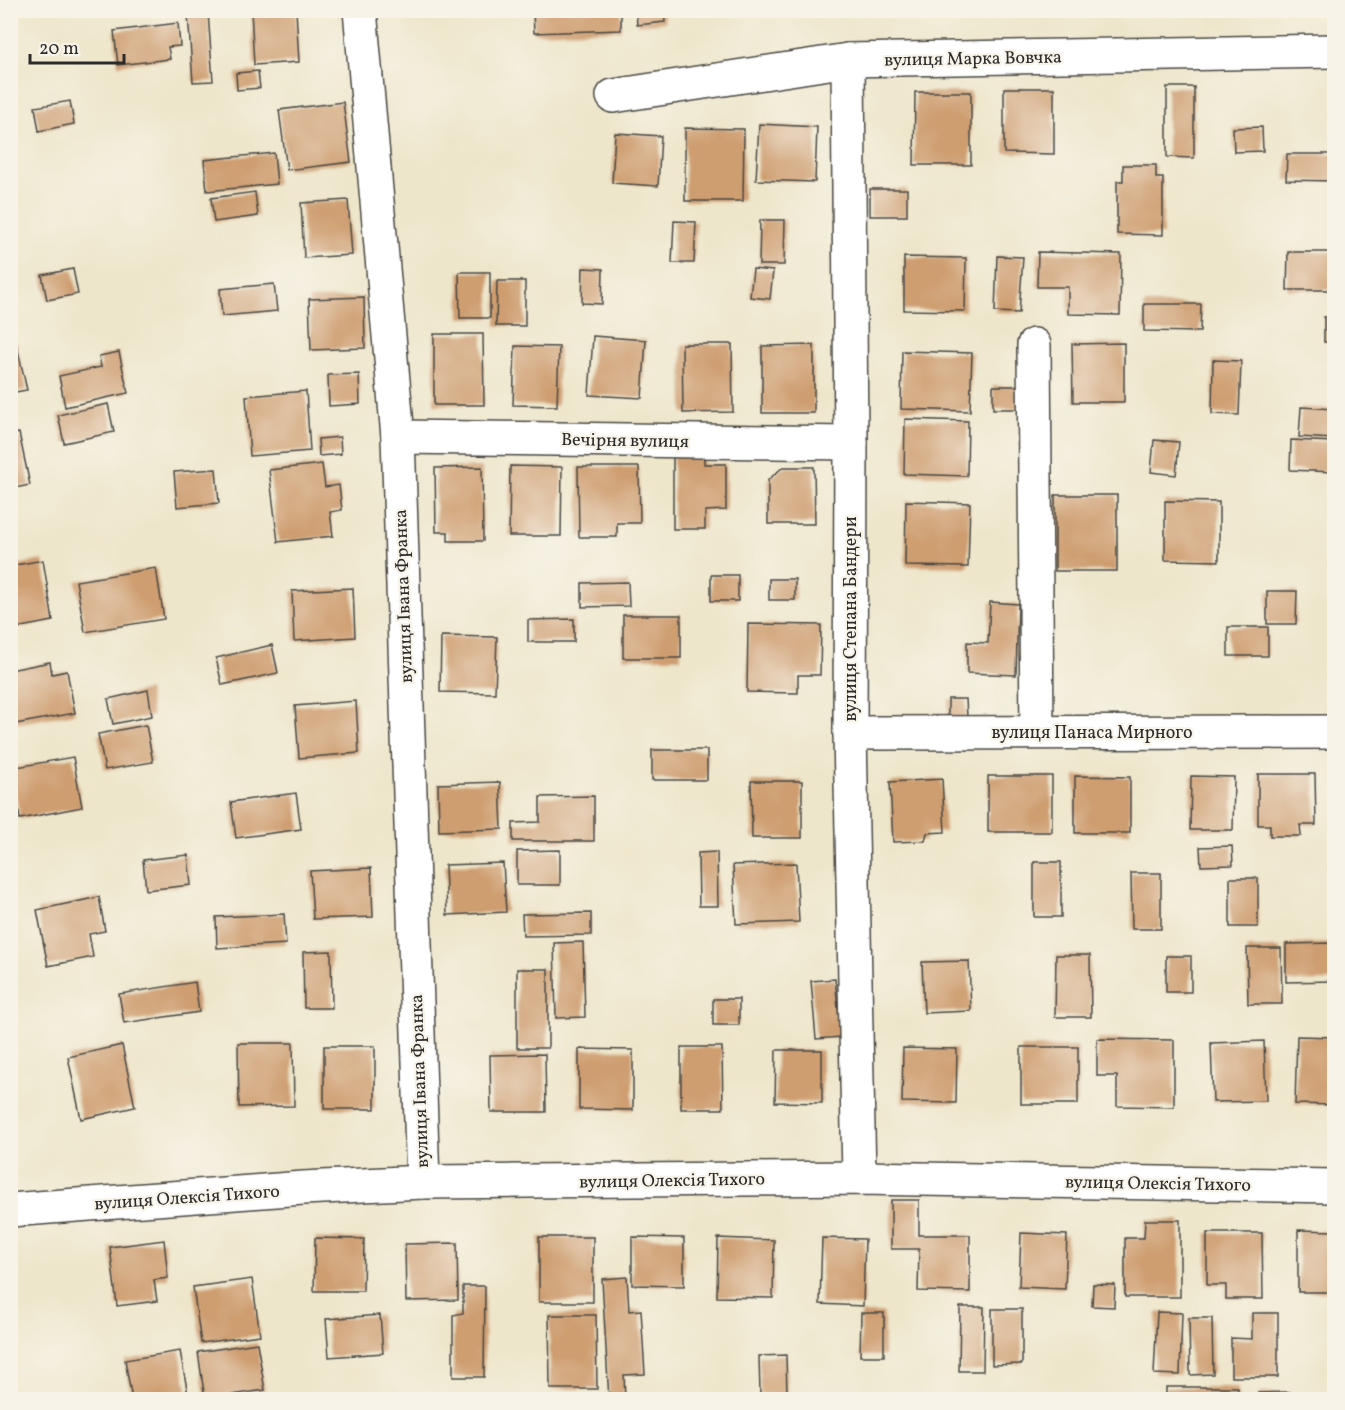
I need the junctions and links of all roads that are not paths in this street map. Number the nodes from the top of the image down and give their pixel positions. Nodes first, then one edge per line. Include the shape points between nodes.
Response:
1 (360, 10) edge
2 (1335, 51) edge
3 (848, 60) junction
4 (614, 96) dead end
5 (1034, 345) dead end
6 (398, 438) junction
7 (851, 443) junction
8 (1037, 732) junction
9 (1335, 732) edge
10 (850, 733) junction
11 (859, 1178) junction
12 (423, 1182) junction
13 (1335, 1186) edge
14 (10, 1210) edge

1 - 6 street, вулиця Івана Франка
2 - 3 street, вулиця Марка Вовчка
3 - 4 street, вулиця Марка Вовчка
3 - 7 street, вулиця Степана Бандери
5 - 8 street
6 - 7 street, Вечірня вулиця
6 - 12 street, вулиця Івана Франка
7 - 10 street, вулиця Степана Бандери
8 - 9 street, вулиця Панаса Мирного
8 - 10 street, вулиця Панаса Мирного
10 - 11 street, вулиця Степана Бандери
11 - 12 street, вулиця Олексія Тихого
11 - 13 street, вулиця Олексія Тихого
12 - 14 street, вулиця Олексія Тихого

